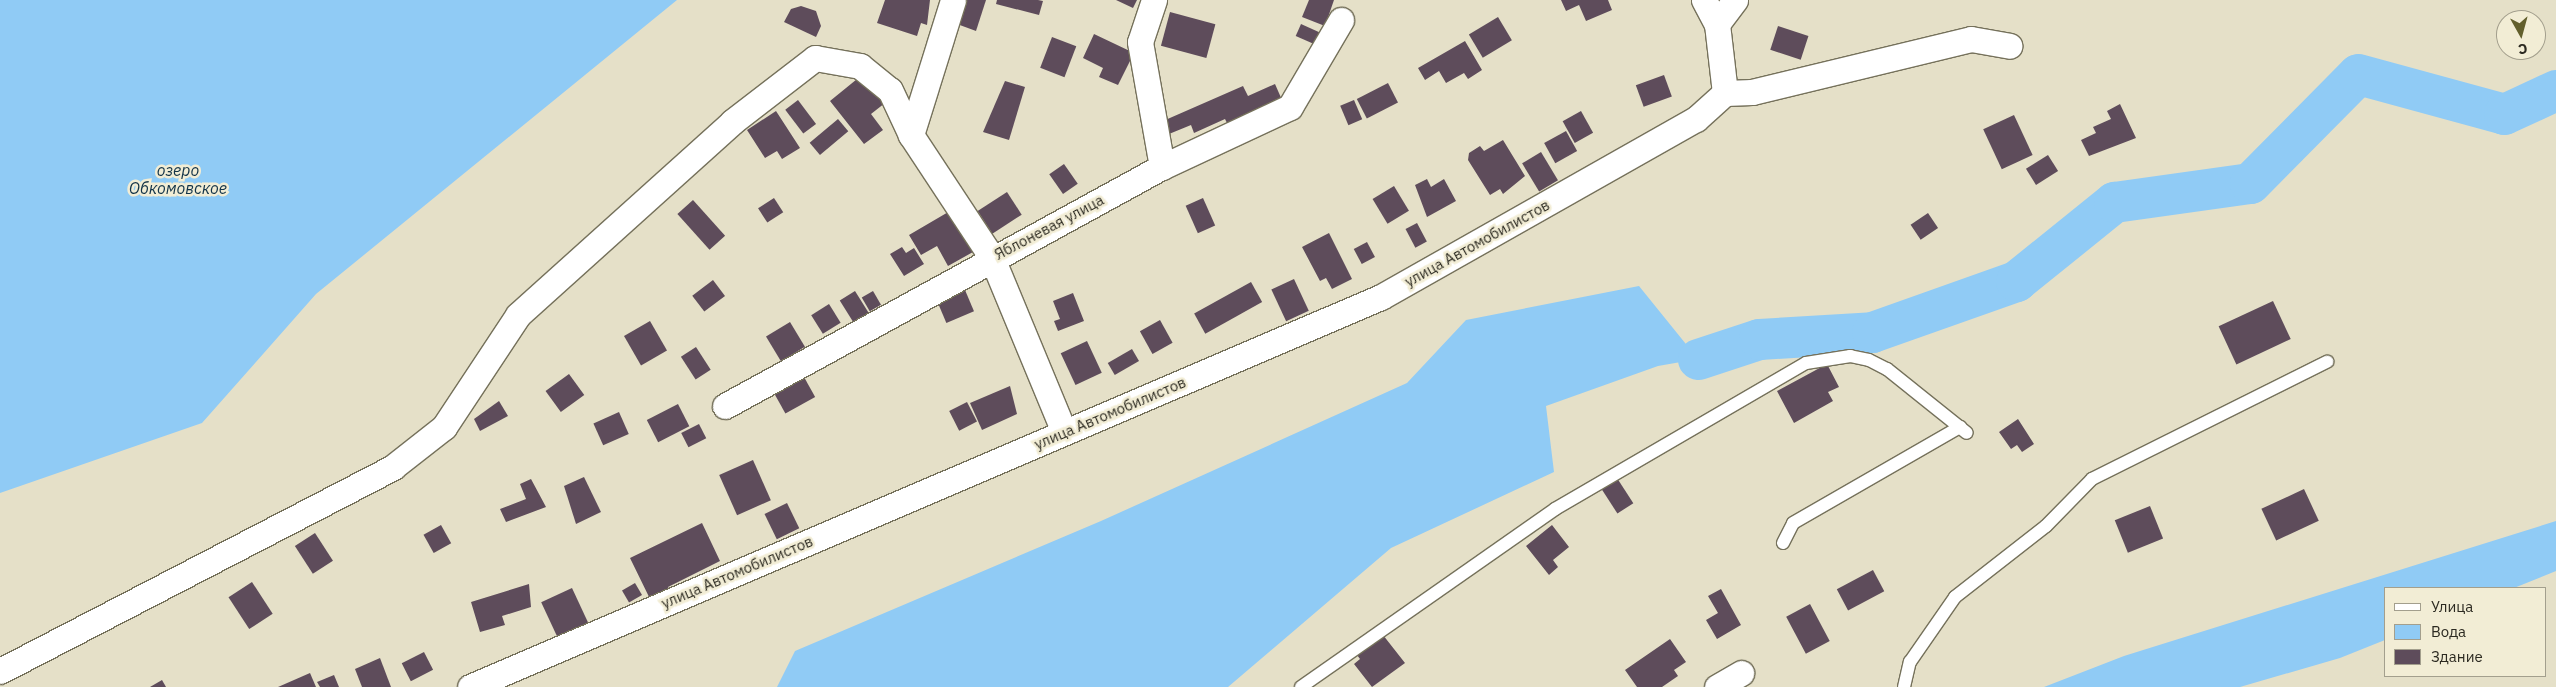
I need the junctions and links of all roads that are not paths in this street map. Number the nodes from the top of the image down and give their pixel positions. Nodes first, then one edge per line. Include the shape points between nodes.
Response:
1 (953, 0) edge
2 (1154, 0) edge
3 (1704, 0) edge
4 (1735, 0) edge
5 (1341, 20) dead end
6 (1717, 24) junction
7 (2009, 46) dead end
8 (1725, 93) junction
9 (911, 136) junction
10 (1162, 167) junction
11 (992, 258) junction
12 (2327, 362) dead end
13 (725, 406) dead end
14 (1064, 432) junction
15 (1782, 543) dead end
16 (0, 671) edge
17 (1741, 673) dead end
18 (470, 687) edge
19 (1301, 687) edge
20 (1718, 687) edge
21 (1904, 687) edge

1 - 9 street
2 - 10 street via 1140,42
3 - 6 street
4 - 6 street
5 - 10 street, Яблоневая улица via 1290,108
6 - 8 street
7 - 8 street via 1971,39 1752,92
8 - 14 street, улица Автомобилистов via 1696,119 1381,297
9 - 11 street
9 - 16 street via 890,90 860,66 815,58 732,122 518,315 444,427 393,467
10 - 11 street, Яблоневая улица
11 - 13 street, Яблоневая улица
11 - 14 street
12 - 21 lane via 2092,479 2046,526 1955,597 1910,662
14 - 18 street, улица Автомобилистов
15 - 19 lane via 1793,523 1964,430 1888,368 1850,356 1806,363 1555,509
17 - 20 street

